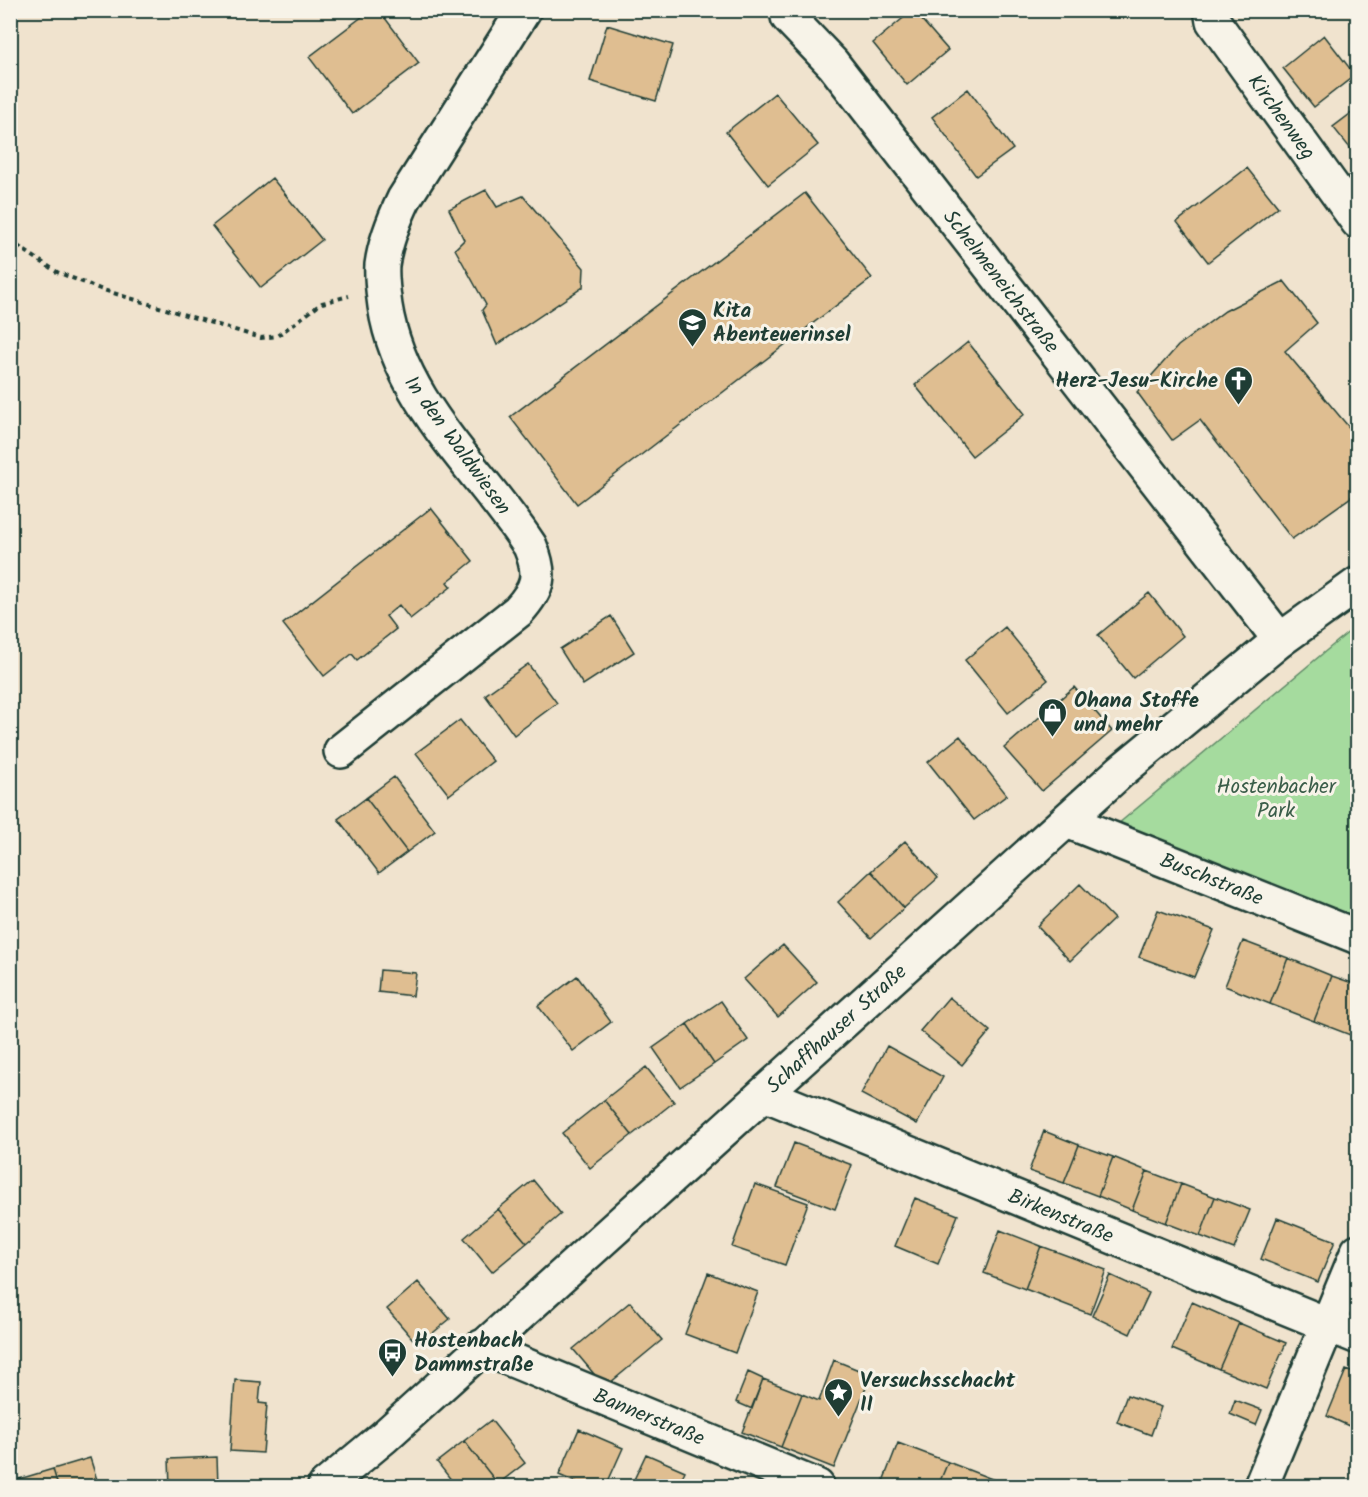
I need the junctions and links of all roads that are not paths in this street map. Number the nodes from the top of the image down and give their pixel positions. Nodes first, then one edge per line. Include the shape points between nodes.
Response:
1 (524, 10) edge
2 (1211, 10) edge
3 (781, 13) edge
4 (1358, 222) edge
5 (1358, 584) edge
6 (1280, 640) junction
7 (340, 751) dead end
8 (1067, 821) junction
9 (1358, 937) edge
10 (764, 1094) junction
11 (1358, 1251) edge
12 (1327, 1325) junction
13 (1358, 1337) edge
14 (481, 1347) junction
15 (325, 1486) edge
16 (817, 1486) edge
17 (1262, 1486) edge

1 - 7 street, In den Waldwiesen via 404,200 384,251 383,289 392,342 413,388 519,530 537,561 538,579 531,596 518,611
2 - 4 street, Kirchenweg via 1213,21
3 - 6 street, Schelmeneichstraße via 840,73
5 - 6 street, Schaffhauser Straße
6 - 8 street, Schaffhauser Straße via 1195,708
8 - 9 street, Buschstraße
8 - 10 street, Schaffhauser Straße
10 - 12 street, Birkenstraße
10 - 14 street, Schaffhauser Straße
11 - 12 street
12 - 13 street, Birkenstraße
12 - 17 street
14 - 15 street, Schaffhauser Straße
14 - 16 street, Bannerstraße

